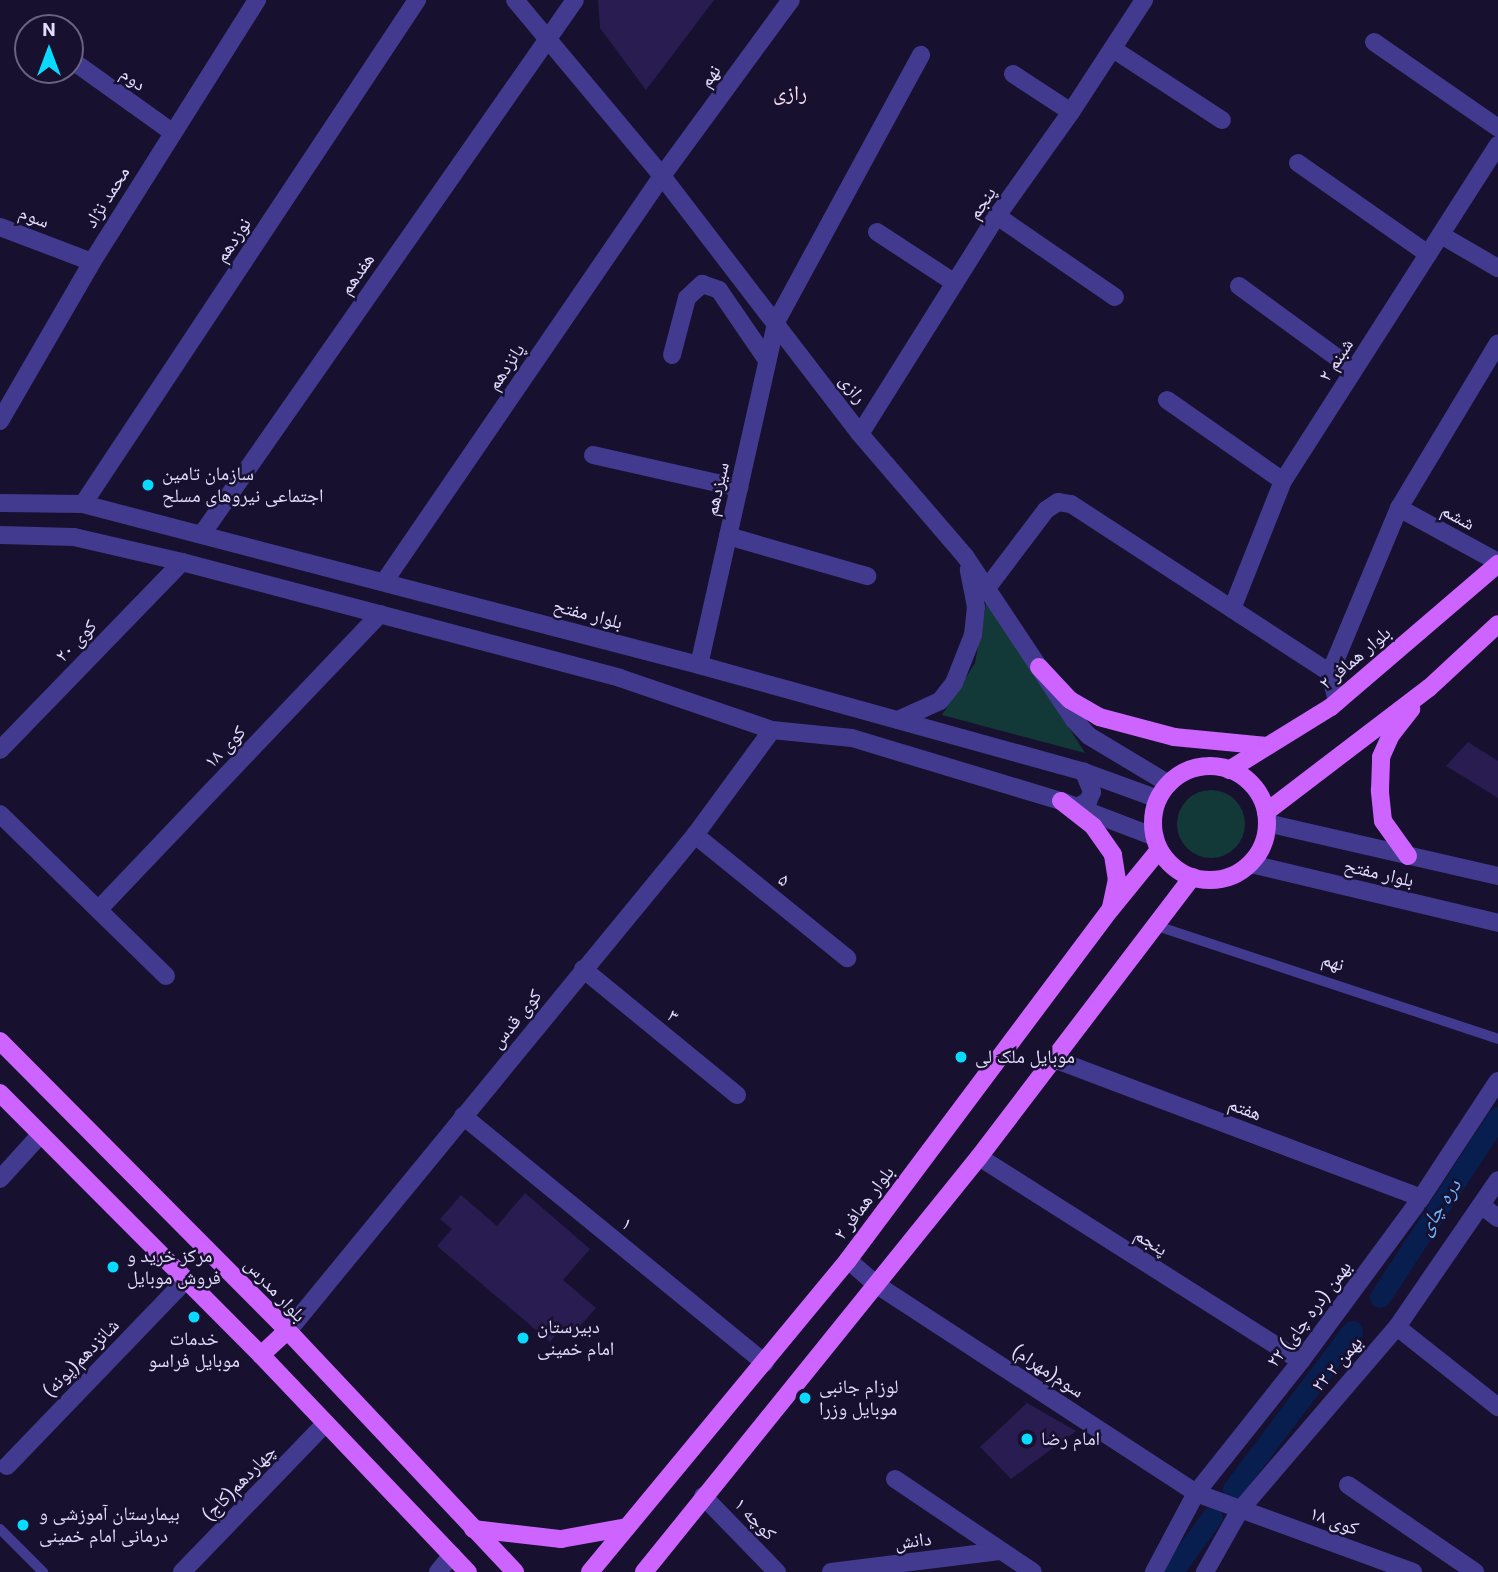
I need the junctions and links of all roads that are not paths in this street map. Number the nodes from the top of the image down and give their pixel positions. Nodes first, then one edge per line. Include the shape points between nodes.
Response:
1 (417, 0) edge
2 (515, 0) edge
3 (575, 0) edge
4 (791, 0) edge
5 (1144, 0) edge
6 (249, 3) edge
7 (546, 39) junction
8 (1374, 42) dead end
9 (1113, 49) junction
10 (921, 55) dead end
11 (84, 69) edge
12 (1013, 74) dead end
13 (1071, 112) junction
14 (1222, 120) dead end
15 (1498, 128) edge
16 (172, 132) junction
17 (1498, 145) edge
18 (1298, 163) dead end
19 (662, 176) junction
20 (997, 216) junction
21 (0, 227) edge
22 (877, 232) dead end
23 (1441, 235) junction
24 (1428, 254) junction
25 (92, 262) junction
26 (1498, 268) edge
27 (955, 283) junction
28 (1239, 286) dead end
29 (1115, 297) dead end
30 (776, 322) junction
31 (1498, 343) edge
32 (672, 355) dead end
33 (767, 360) junction
34 (1354, 370) junction
35 (1167, 400) dead end
36 (0, 421) edge
37 (860, 434) junction
38 (593, 455) dead end
39 (1283, 481) junction
40 (739, 488) junction
41 (0, 503) edge
42 (83, 504) junction
43 (1399, 508) junction
44 (202, 534) junction
45 (0, 535) edge
46 (728, 536) junction
47 (965, 556) junction
48 (182, 562) junction
49 (1498, 563) edge
50 (867, 576) dead end
51 (384, 582) junction
52 (987, 588) junction
53 (465, 604) junction
54 (1232, 609) junction
55 (380, 614) junction
56 (1498, 624) edge
57 (457, 635) junction
58 (698, 665) junction
59 (1039, 667) junction
60 (1330, 673) junction
61 (1429, 688) junction
62 (1337, 702) junction
63 (898, 720) junction
64 (772, 730) junction
65 (1268, 746) junction
66 (0, 750) edge
67 (1229, 769) junction
68 (1084, 772) junction
69 (1169, 784) junction
70 (1158, 799) junction
71 (1069, 804) junction
72 (0, 814) edge
73 (1267, 818) junction
74 (695, 835) junction
75 (1157, 844) junction
76 (1408, 856) junction
77 (1251, 864) junction
78 (1498, 876) edge
79 (1192, 877) junction
80 (100, 908) junction
81 (1111, 910) junction
82 (1497, 924) edge
83 (1154, 925) junction
84 (847, 958) dead end
85 (583, 970) junction
86 (166, 976) dead end
87 (1498, 1039) edge
88 (0, 1041) edge
89 (1054, 1059) junction
90 (1498, 1081) edge
91 (0, 1093) edge
92 (737, 1095) dead end
93 (463, 1116) junction
94 (40, 1135) junction
95 (979, 1157) junction
96 (0, 1179) edge
97 (1498, 1180) edge
98 (1421, 1198) junction
99 (1482, 1206) junction
100 (1498, 1218) edge
101 (848, 1260) junction
102 (186, 1280) junction
103 (877, 1284) junction
104 (1397, 1327) junction
105 (287, 1331) junction
106 (261, 1355) junction
107 (1301, 1361) junction
108 (765, 1363) junction
109 (1498, 1408) edge
110 (326, 1423) junction
111 (7, 1466) dead end
112 (895, 1479) dead end
113 (1348, 1485) dead end
114 (1196, 1493) junction
115 (704, 1496) junction
116 (1240, 1510) junction
117 (627, 1527) junction
118 (0, 1529) edge
119 (473, 1529) junction
120 (1000, 1551) junction
121 (454, 1564) edge
122 (656, 1564) edge
123 (767, 1569) edge
124 (43, 1572) edge
125 (182, 1572) edge
126 (438, 1572) edge
127 (468, 1572) edge
128 (515, 1572) edge
129 (590, 1572) edge
130 (644, 1572) edge
131 (831, 1572) edge
132 (1033, 1572) edge
133 (1154, 1572) edge
134 (1205, 1572) edge
135 (1413, 1572) edge
136 (1475, 1572) edge

1 - 42 street, نوزدهم
2 - 7 street, رازی
3 - 7 street, هفدهم
4 - 19 street, نهم
5 - 9 street, پنجم
6 - 16 street, محمد نژاد
7 - 19 street, رازی
7 - 44 street, هفدهم
8 - 15 street
9 - 13 street, پنجم
9 - 14 street
10 - 30 street, سیزدهم
11 - 16 street, دوم
12 - 13 street
13 - 20 street, پنجم
16 - 25 street, محمد نژاد
17 - 23 street, شبنم ۲
18 - 24 street
19 - 30 street, رازی
19 - 51 street, پانزدهم
20 - 27 street, پنجم
20 - 29 street
21 - 25 street, سوم
22 - 27 street
23 - 24 street, شبنم ۲
23 - 26 street
24 - 34 street, شبنم ۲
25 - 36 street, محمد نژاد
27 - 37 street, پنجم
28 - 34 street
30 - 33 street, سیزدهم
30 - 37 street, رازی
31 - 43 street
32 - 33 street via 687,298 702,284 719,290
33 - 40 street, سیزدهم
34 - 39 street, شبنم ۲
35 - 39 street
37 - 47 street, رازی
38 - 40 street
39 - 54 street, شبنم ۲
40 - 46 street, سیزدهم
41 - 42 street, بلوار مفتح
42 - 44 street, بلوار مفتح
43 - 49 street, ششم
43 - 60 street
44 - 51 street, بلوار مفتح
45 - 48 street via 74,537
46 - 50 street
46 - 58 street, سیزدهم
47 - 52 street, رازی
47 - 63 street via 976,607 965,661 940,701
48 - 55 street
48 - 66 street, کوی ۲۰
49 - 62 main road, بلوار همافر ۲
51 - 53 street, بلوار مفتح
52 - 54 street via 1046,510 1058,502 1071,504
52 - 59 street, رازی
53 - 57 street
53 - 58 street, بلوار مفتح
54 - 60 street
55 - 57 street
55 - 80 street, کوی ۱۸
56 - 61 main road
57 - 64 street via 620,678
58 - 63 street, بلوار مفتح
59 - 65 main road via 1070,700 1099,717 1174,737
59 - 69 street, رازی via 1089,736
60 - 62 street
61 - 73 main road
61 - 76 main road via 1391,735 1381,757 1383,821
62 - 65 main road, بلوار همافر ۲
63 - 68 street, بلوار مفتح
64 - 71 street via 852,738
64 - 74 street, کوی قدس
65 - 67 main road, بلوار همافر ۲
67 - 69 main road via 1199,767
67 - 73 main road via 1255,788
68 - 70 street, بلوار مفتح
68 - 71 street via 1092,792 1088,801
69 - 70 main road
70 - 75 main road via 1154,811
71 - 75 street
71 - 81 main road via 1093,825 1113,855 1116,879
72 - 80 street
73 - 76 street, بلوار مفتح
73 - 77 main road via 1260,852
74 - 84 street, ۵
74 - 85 street, کوی قدس
75 - 79 main road via 1173,867
75 - 81 main road, بلوار همافر ۲
76 - 78 street, بلوار مفتح
77 - 79 main road via 1223,879
77 - 82 street, بلوار مفتح
79 - 83 main road
80 - 86 street
81 - 101 main road, بلوار همافر ۲
83 - 87 lane, نهم
83 - 89 main road
85 - 92 street, ۳
85 - 93 street, کوی قدس
88 - 105 main road, بلوار مدرس
89 - 95 main road
89 - 98 street, هفتم
90 - 98 street, ۲۲ بهمن (دره چای)
91 - 94 main road
93 - 105 street, کوی قدس
93 - 108 street, ۱
94 - 96 street
94 - 102 main road
95 - 103 main road
95 - 107 street, پنجم
97 - 99 street, ۲۲ بهمن ۲
98 - 107 street, ۲۲ بهمن (دره چای)
99 - 100 street
99 - 104 street, ۲۲ بهمن ۲
101 - 103 street, سوم(مهرام)
101 - 108 main road, بلوار همافر ۲
102 - 106 main road
102 - 111 street, شانزدهم(پونه)
103 - 114 street, سوم(مهرام)
103 - 115 main road
104 - 109 street
104 - 116 street, ۲۲ بهمن ۲
105 - 106 main road
105 - 119 main road, بلوار مدرس
106 - 110 main road
107 - 114 street, ۲۲ بهمن (دره چای)
108 - 117 main road, بلوار همافر ۲
110 - 121 main road
110 - 125 street, چهاردهم(کاج)
112 - 120 street
113 - 136 street
114 - 116 street, سوم(مهرام)
114 - 133 street, ۲۲ بهمن (دره چای)
115 - 122 main road
115 - 123 street, کوچه ۱
116 - 134 street, ۲۲ بهمن ۲
116 - 135 street, کوی ۱۸
117 - 119 main road via 561,1539
117 - 129 main road, بلوار همافر ۲
118 - 124 lane
119 - 128 main road, بلوار مدرس
120 - 131 street, دانش
120 - 132 street
121 - 126 street
121 - 127 main road
122 - 130 main road

